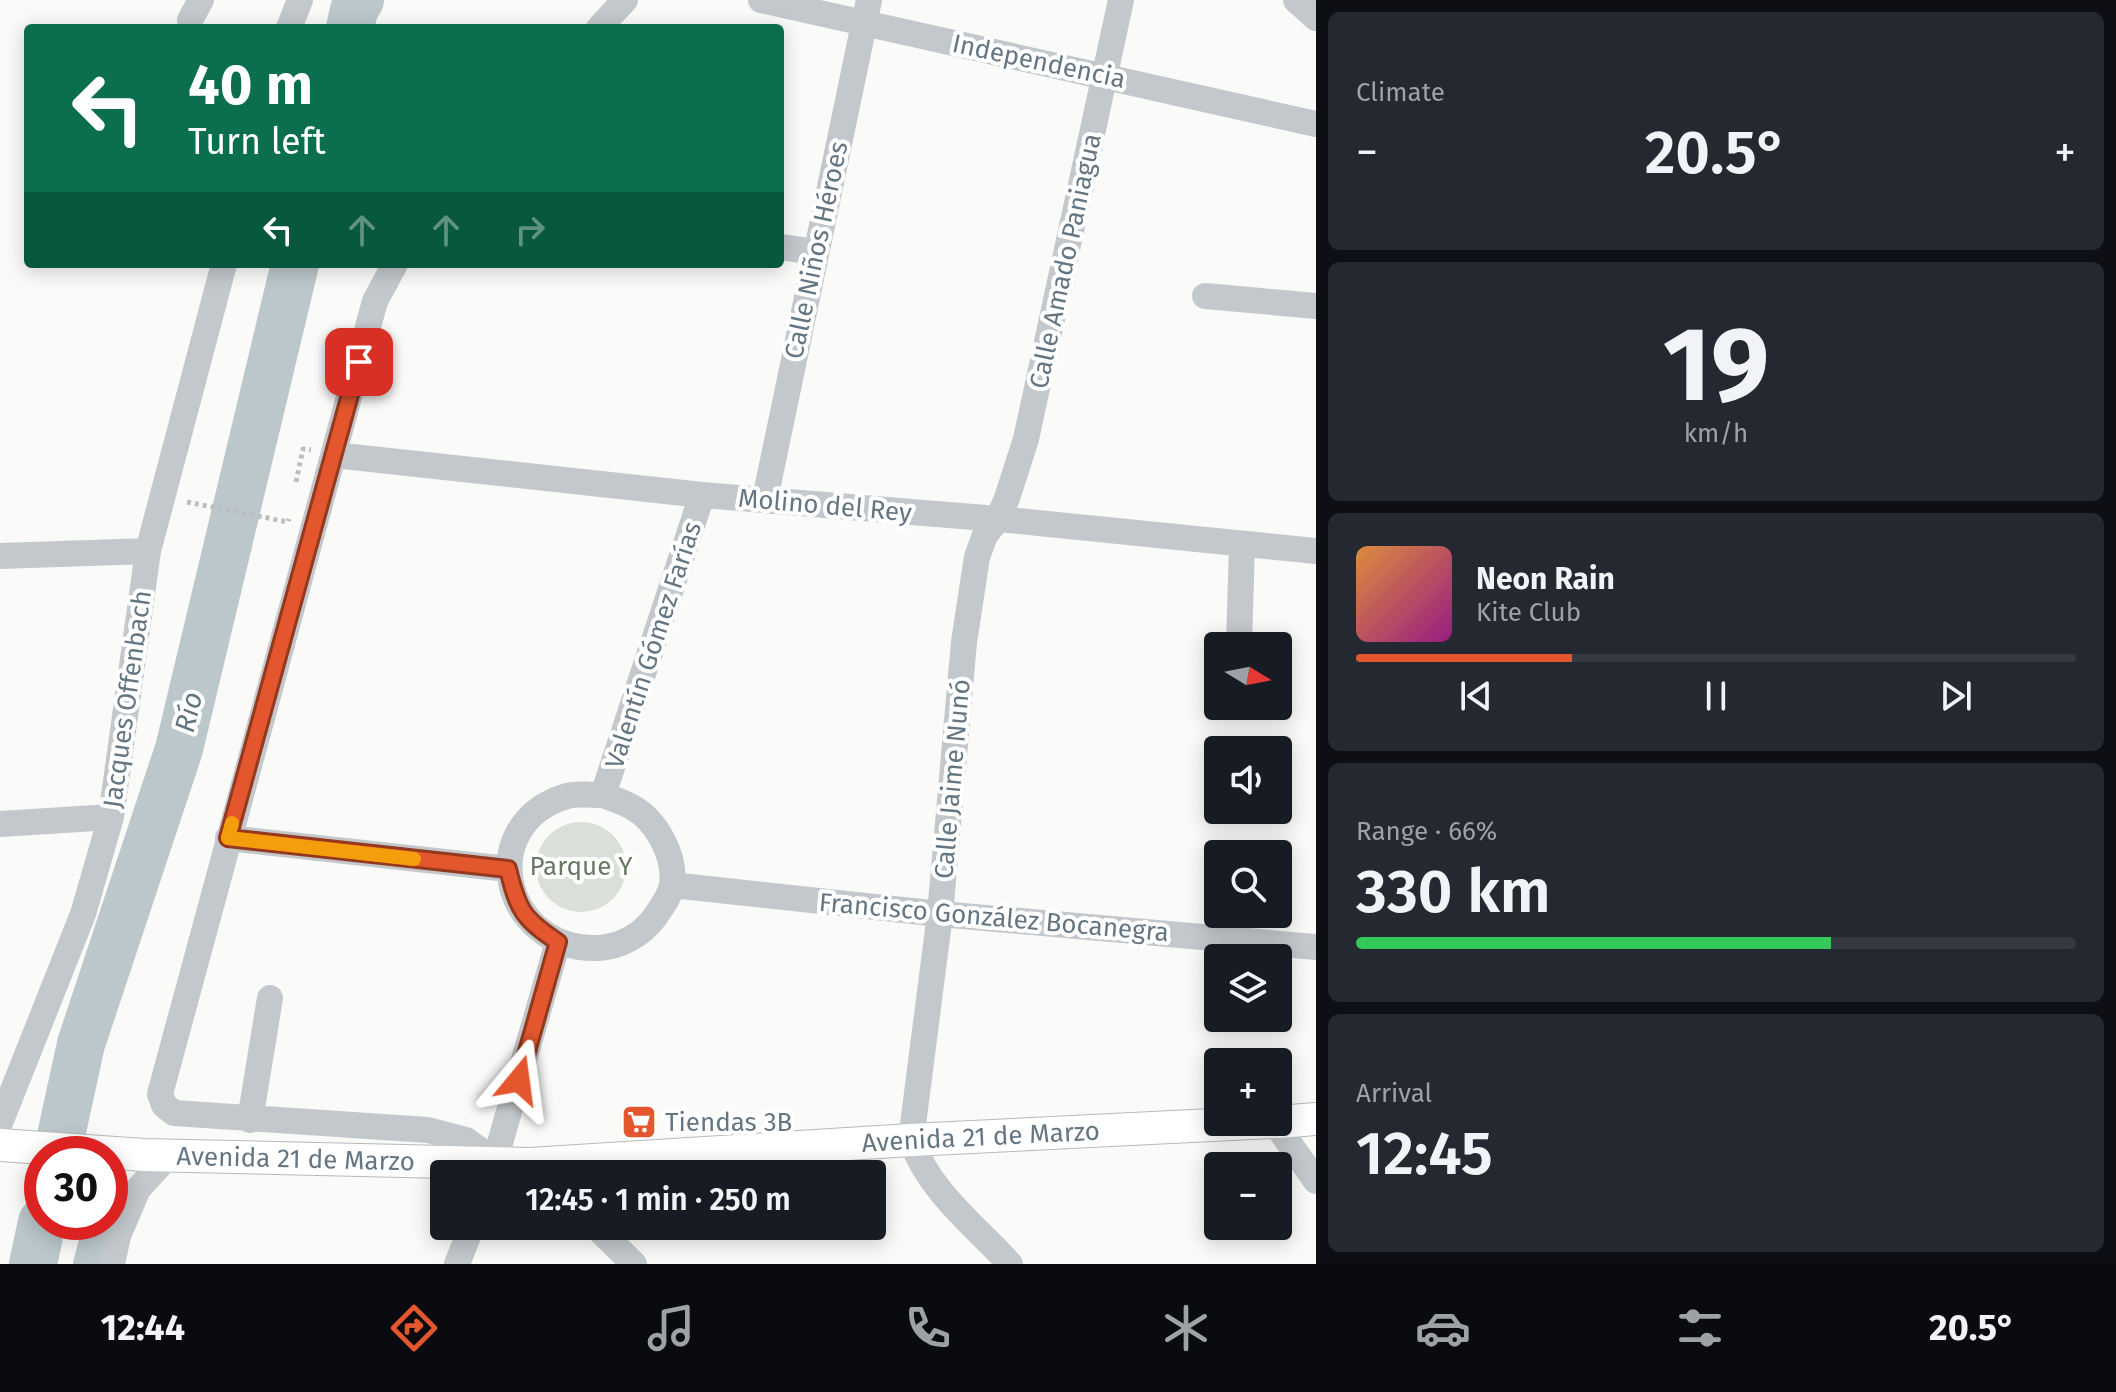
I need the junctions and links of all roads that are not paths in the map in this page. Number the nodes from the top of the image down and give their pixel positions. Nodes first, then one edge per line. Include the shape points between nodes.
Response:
1 (289, 0) edge
2 (300, 0) edge
3 (625, 0) edge
4 (761, 0) edge
5 (1121, 0) edge
6 (1296, 0) edge
7 (867, 12) edge
8 (1316, 18) edge
9 (289, 24) edge
10 (291, 24) edge
11 (603, 24) edge
12 (1105, 75) junction
13 (1316, 124) edge
14 (784, 248) edge
15 (816, 252) junction
16 (223, 268) edge
17 (393, 268) edge
18 (1205, 296) dead end
19 (1316, 306) edge
20 (334, 455) junction
21 (702, 495) junction
22 (765, 499) junction
23 (998, 519) junction
24 (1242, 544) junction
25 (148, 551) junction
26 (1316, 551) edge
27 (0, 556) edge
28 (1239, 632) edge
29 (603, 795) junction
30 (111, 817) junction
31 (0, 824) edge
32 (228, 838) junction
33 (508, 869) junction
34 (672, 885) junction
35 (940, 914) junction
36 (558, 942) junction
37 (1316, 947) edge
38 (270, 998) dead end
39 (1316, 1119) edge
40 (250, 1120) junction
41 (1292, 1121) edge
42 (1204, 1126) edge
43 (1285, 1136) edge
44 (6, 1138) edge
45 (911, 1140) junction
46 (157, 1155) junction
47 (486, 1160) edge
48 (496, 1160) edge
49 (652, 1160) edge
50 (430, 1166) edge
51 (1316, 1181) edge
52 (466, 1240) edge
53 (609, 1240) edge
54 (112, 1264) edge
55 (457, 1264) edge
56 (634, 1264) edge
57 (1010, 1264) edge

1 - 9 street
2 - 10 street
3 - 11 street
4 - 7 street, Independencia
5 - 12 street, Calle Amado Paniagua
6 - 8 street
7 - 12 street, Independencia
7 - 15 street, Calle Niños Héroes
12 - 13 street, Independencia
12 - 23 street, Calle Amado Paniagua via 1026,439
14 - 15 street
15 - 22 street, Calle Niños Héroes
16 - 25 street, Jacques Offenbach
17 - 20 street via 375,301
18 - 19 street
20 - 21 street, Molino del Rey
20 - 32 street
21 - 22 street, Molino del Rey
21 - 29 street, Valentín Gómez Farías
22 - 23 street, Molino del Rey
23 - 24 street, Molino del Rey
23 - 35 street, Calle Jaime Nunó via 977,557 964,642
24 - 26 street, Molino del Rey
24 - 28 street
25 - 27 street
25 - 30 street, Jacques Offenbach
29 - 33 street via 568,796 537,811 515,836
29 - 34 street via 634,808 654,827 669,855
30 - 31 street
30 - 44 street, Jacques Offenbach
32 - 33 street
32 - 40 street, Avenida 21 de Marzo via 160,1094 174,1113
33 - 36 street via 516,901 531,924
34 - 35 street, Francisco González Bocanegra
34 - 36 street via 649,925 630,940 582,948
35 - 37 street, Francisco González Bocanegra
35 - 45 street, Calle Jaime Nunó
36 - 48 street
38 - 40 street
39 - 41 main road, Avenida 21 de Marzo
40 - 47 street, Avenida 21 de Marzo via 428,1130 466,1140
42 - 45 main road, Avenida 21 de Marzo
43 - 51 street
44 - 46 main road, Avenida 21 de Marzo
45 - 49 main road, Avenida 21 de Marzo
45 - 57 street via 935,1186
46 - 50 main road, Avenida 21 de Marzo
46 - 54 street via 118,1236
52 - 55 street
53 - 56 street

